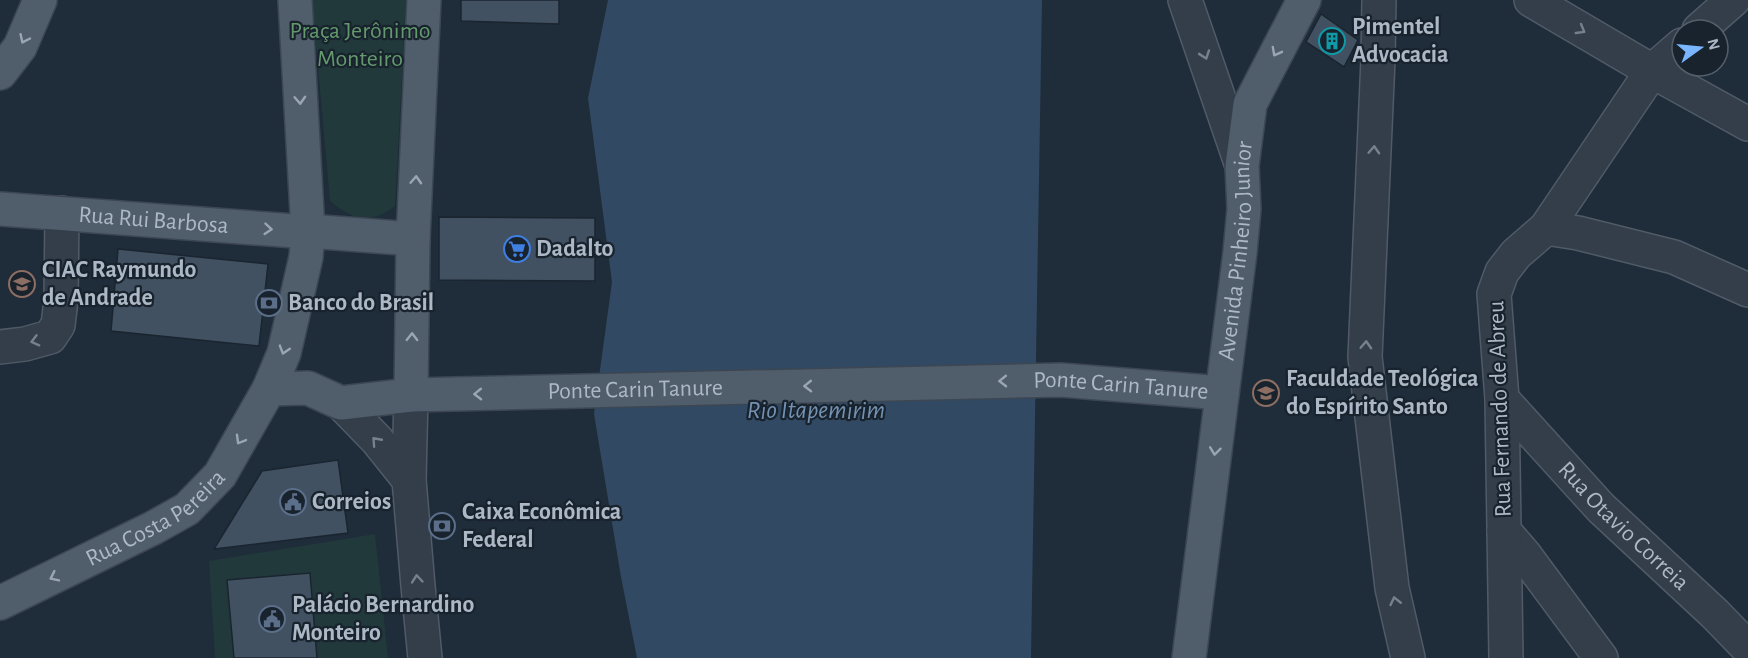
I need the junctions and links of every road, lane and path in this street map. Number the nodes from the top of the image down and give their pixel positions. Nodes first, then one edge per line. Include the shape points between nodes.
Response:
1 (40, 0) edge
2 (295, 0) edge
3 (424, 0) edge
4 (1185, 0) edge
5 (1304, 0) edge
6 (1379, 0) edge
7 (1393, 0) edge
8 (1531, 0) edge
9 (1733, 0) edge
10 (1713, 18) edge
11 (1670, 55) edge
12 (1378, 59) junction
13 (1652, 71) junction
14 (0, 74) edge
15 (1748, 124) edge
16 (1242, 166) junction
17 (0, 209) edge
18 (62, 213) junction
19 (1546, 228) junction
20 (308, 231) junction
21 (413, 239) junction
22 (1748, 290) edge
23 (0, 348) edge
24 (268, 389) junction
25 (1222, 393) junction
26 (411, 395) junction
27 (1502, 399) junction
28 (340, 403) junction
29 (409, 480) junction
30 (1504, 531) junction
31 (0, 603) edge
32 (1748, 648) edge
33 (425, 658) edge
34 (1189, 658) edge
35 (1408, 658) edge
36 (1506, 658) edge
37 (1601, 658) edge

1 -> 14 main road via 20,47
2 -> 20 main road
21 -> 3 main road
4 -> 16 street
5 -> 16 main road, Avenida Pinheiro Junior via 1250,104
6 - 12 street
7 - 12 street
8 -> 13 street
9 - 10 street
11 - 13 street, Rua Fernando de Abreu
35 -> 12 street via 1392,588 1365,357
13 - 15 street
13 - 19 street, Rua Fernando de Abreu
16 - 25 main road, Avenida Pinheiro Junior via 1244,209
17 - 18 main road, Rua Rui Barbosa
18 -> 20 main road, Rua Rui Barbosa
18 -> 23 street via 58,325 50,337
19 - 22 street via 1674,257
19 - 27 street, Rua Fernando de Abreu via 1516,254 1502,272 1494,294
20 - 21 main road
20 -> 24 main road via 306,257 284,353
26 -> 21 main road
24 - 28 main road via 308,388
24 -> 31 main road, Rua Costa Pereira via 220,475 187,509
25 -> 26 main road, Ponte Carin Tanure via 1061,380
25 -> 34 main road, Avenida Pinheiro Junior
26 - 28 main road
26 - 29 street
27 - 30 street, Rua Fernando de Abreu
27 - 32 street, Rua Otavio Correia via 1601,508
29 -> 28 street
33 -> 29 street
30 - 36 street, Rua Fernando de Abreu
30 - 37 street

